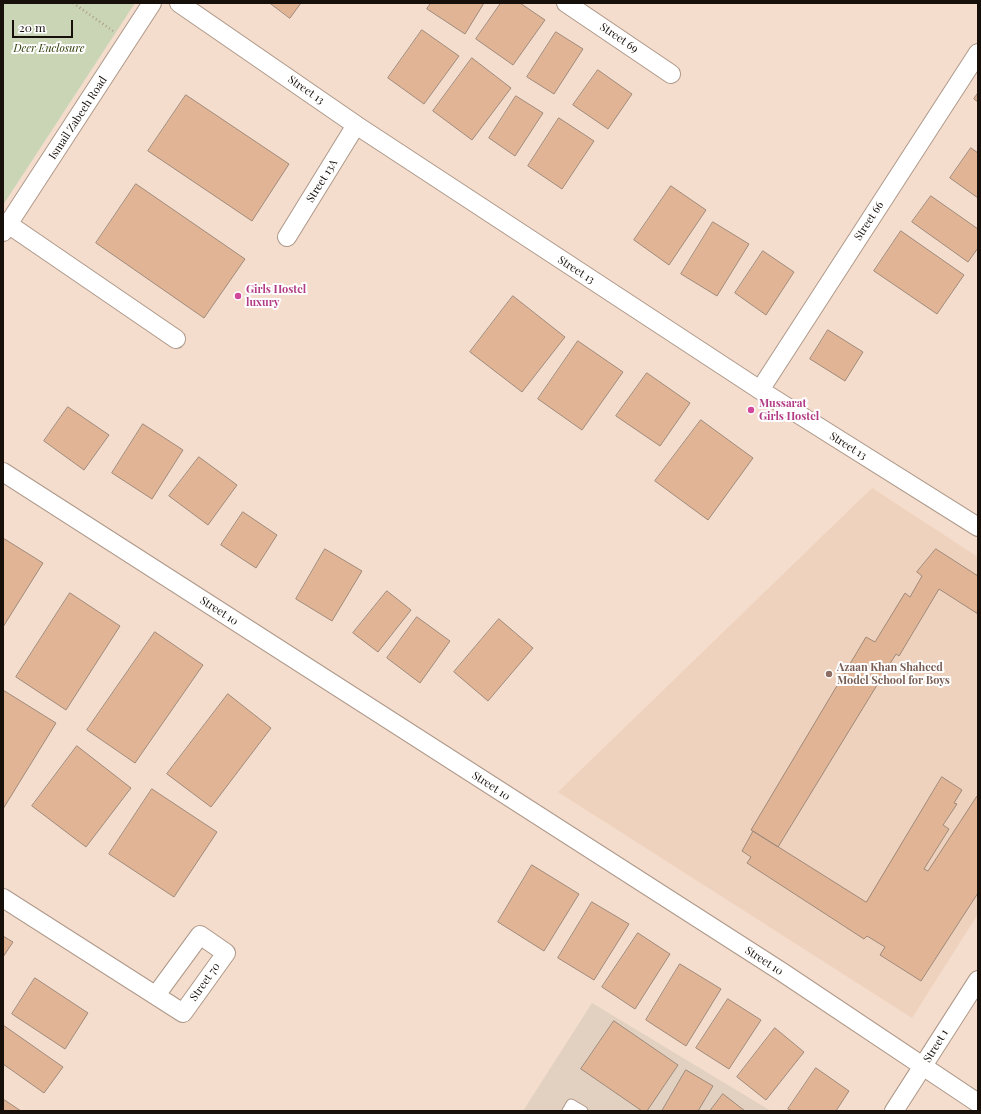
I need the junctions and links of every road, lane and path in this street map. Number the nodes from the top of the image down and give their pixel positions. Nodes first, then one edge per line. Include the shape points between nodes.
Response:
1 (73, 3) edge
2 (152, 3) edge
3 (179, 3) edge
4 (566, 3) edge
5 (128, 42) junction
6 (978, 52) edge
7 (671, 74) dead end
8 (356, 125) junction
9 (5, 228) edge
10 (287, 236) dead end
11 (176, 339) dead end
12 (760, 390) junction
13 (3, 472) edge
14 (978, 527) edge
15 (3, 898) edge
16 (978, 980) edge
17 (156, 996) dead end
18 (923, 1067) junction
19 (978, 1103) edge
20 (567, 1111) edge
21 (583, 1111) edge
22 (894, 1111) edge

1 - 5 path
2 - 5 street, Ismail Zabeeh Road
3 - 8 street, Street 13
4 - 7 street, Street 69
5 - 9 street, Ismail Zabeeh Road
6 - 12 street, Street 66
8 - 10 street, Street 13A
8 - 12 street, Street 13
9 - 11 street
12 - 14 street, Street 13
13 - 18 street, Street 10 via 782,972
15 - 17 street
16 - 18 street, Street 1
18 - 19 street, Street 10
18 - 22 street, Street 1
20 - 21 lane via 571,1104

